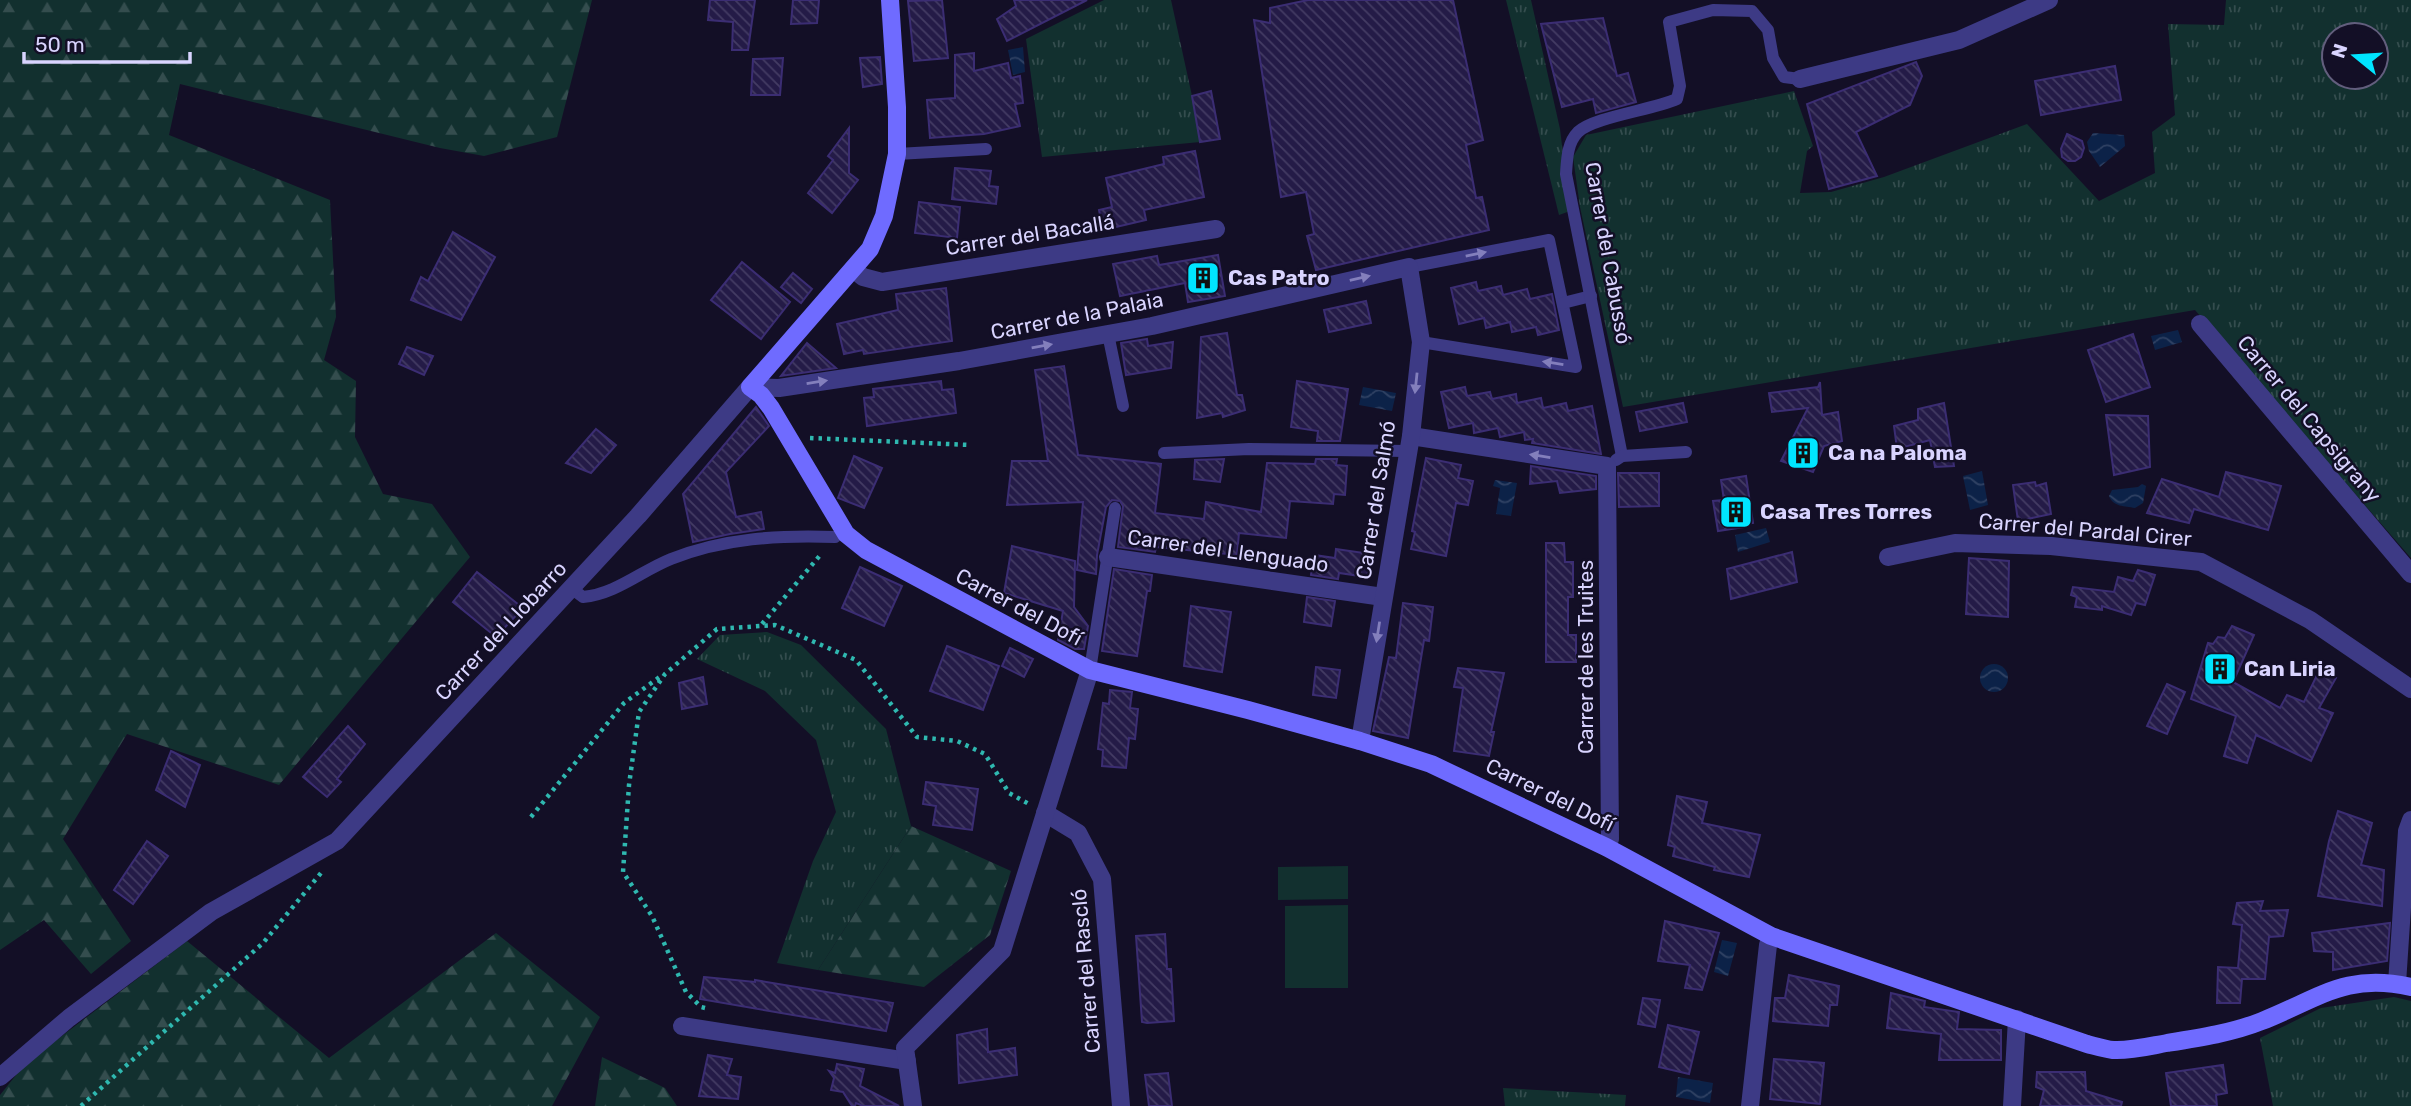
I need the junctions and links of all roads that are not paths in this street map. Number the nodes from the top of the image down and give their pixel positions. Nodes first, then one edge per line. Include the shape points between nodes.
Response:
1 (890, 0) edge
2 (2049, 0) edge
3 (1800, 79) joint
4 (986, 149) dead end
5 (897, 154) junction
6 (1216, 229) dead end
7 (1409, 267) junction
8 (853, 269) junction
9 (1591, 296) junction
10 (1563, 303) junction
11 (2200, 324) dead end
12 (1108, 334) junction
13 (1421, 341) junction
14 (750, 387) junction
15 (1123, 406) dead end
16 (1409, 443) junction
17 (1686, 452) dead end
18 (1164, 453) dead end
19 (1614, 461) junction
20 (1115, 508) dead end
21 (835, 537) road end
22 (1108, 556) junction
23 (1888, 557) dead end
24 (2411, 574) edge
25 (571, 588) junction
26 (1384, 597) junction
27 (1090, 670) junction
28 (2411, 689) edge
29 (1360, 741) junction
30 (1045, 813) junction
31 (2411, 820) edge
32 (1606, 847) junction
33 (1771, 936) junction
34 (2404, 986) edge
35 (2017, 1019) junction
36 (682, 1026) dead end
37 (907, 1061) junction
38 (0, 1077) edge
39 (913, 1106) edge
40 (1121, 1106) edge
41 (1750, 1106) edge
42 (2012, 1106) edge

1 - 5 street, Carrer del Llobarro
2 - 3 street, Carrer del Cabussó via 1959,40
3 - 9 lane, Carrer del Cabussó via 1783,77 1773,58 1768,30 1752,11 1713,10 1669,22 1680,86 1676,99 1592,124 1578,133 1568,149 1566,174
4 - 5 lane
5 - 8 street, Carrer del Llobarro via 884,216 870,249
6 - 8 street, Carrer del Bacallá via 883,282
7 -> 10 lane via 1549,240
12 -> 7 street, Carrer de la Palaia
7 - 13 street, Carrer del Salmó
8 - 14 street, Carrer del Llobarro
9 - 10 lane
9 - 19 lane, Carrer del Cabussó
10 -> 13 lane via 1576,367
11 - 24 street, Carrer del Capsigrany
14 -> 12 street, Carrer de la Palaia via 779,388
12 - 15 lane
13 -> 16 street, Carrer del Salmó
14 - 25 street, Carrer del Llobarro
14 - 27 street, Carrer del Dofí via 771,408 854,541
16 - 18 lane
19 -> 16 street
16 - 26 street, Carrer del Salmó
17 - 19 lane
19 - 32 street, Carrer de les Truites via 1610,839
20 - 22 lane
21 - 25 lane via 737,540 671,559 601,596 583,597
22 - 26 street, Carrer del Llenguado
22 - 27 lane
23 - 28 street, Carrer del Pardal Cirer via 1955,542 2051,546 2201,562 2310,620
25 - 38 street, Carrer del Llobarro via 337,841 211,912 69,1018
26 -> 29 street, Carrer del Salmó
27 - 29 street, Carrer del Dofí
27 - 30 street
29 - 32 street, Carrer del Dofí via 1445,770
30 - 37 street via 1002,951 905,1048
30 - 40 street, Carrer del Rascló via 1078,832 1102,879
31 - 34 street via 2407,831
32 - 33 street, Carrer del Dofí
33 - 35 street, Carrer del Dofí
33 - 41 street
34 - 35 street, Carrer del Dofí via 2377,982 2349,985 2325,991 2247,1027 2113,1050
35 - 42 street
36 - 37 street
37 - 39 street

